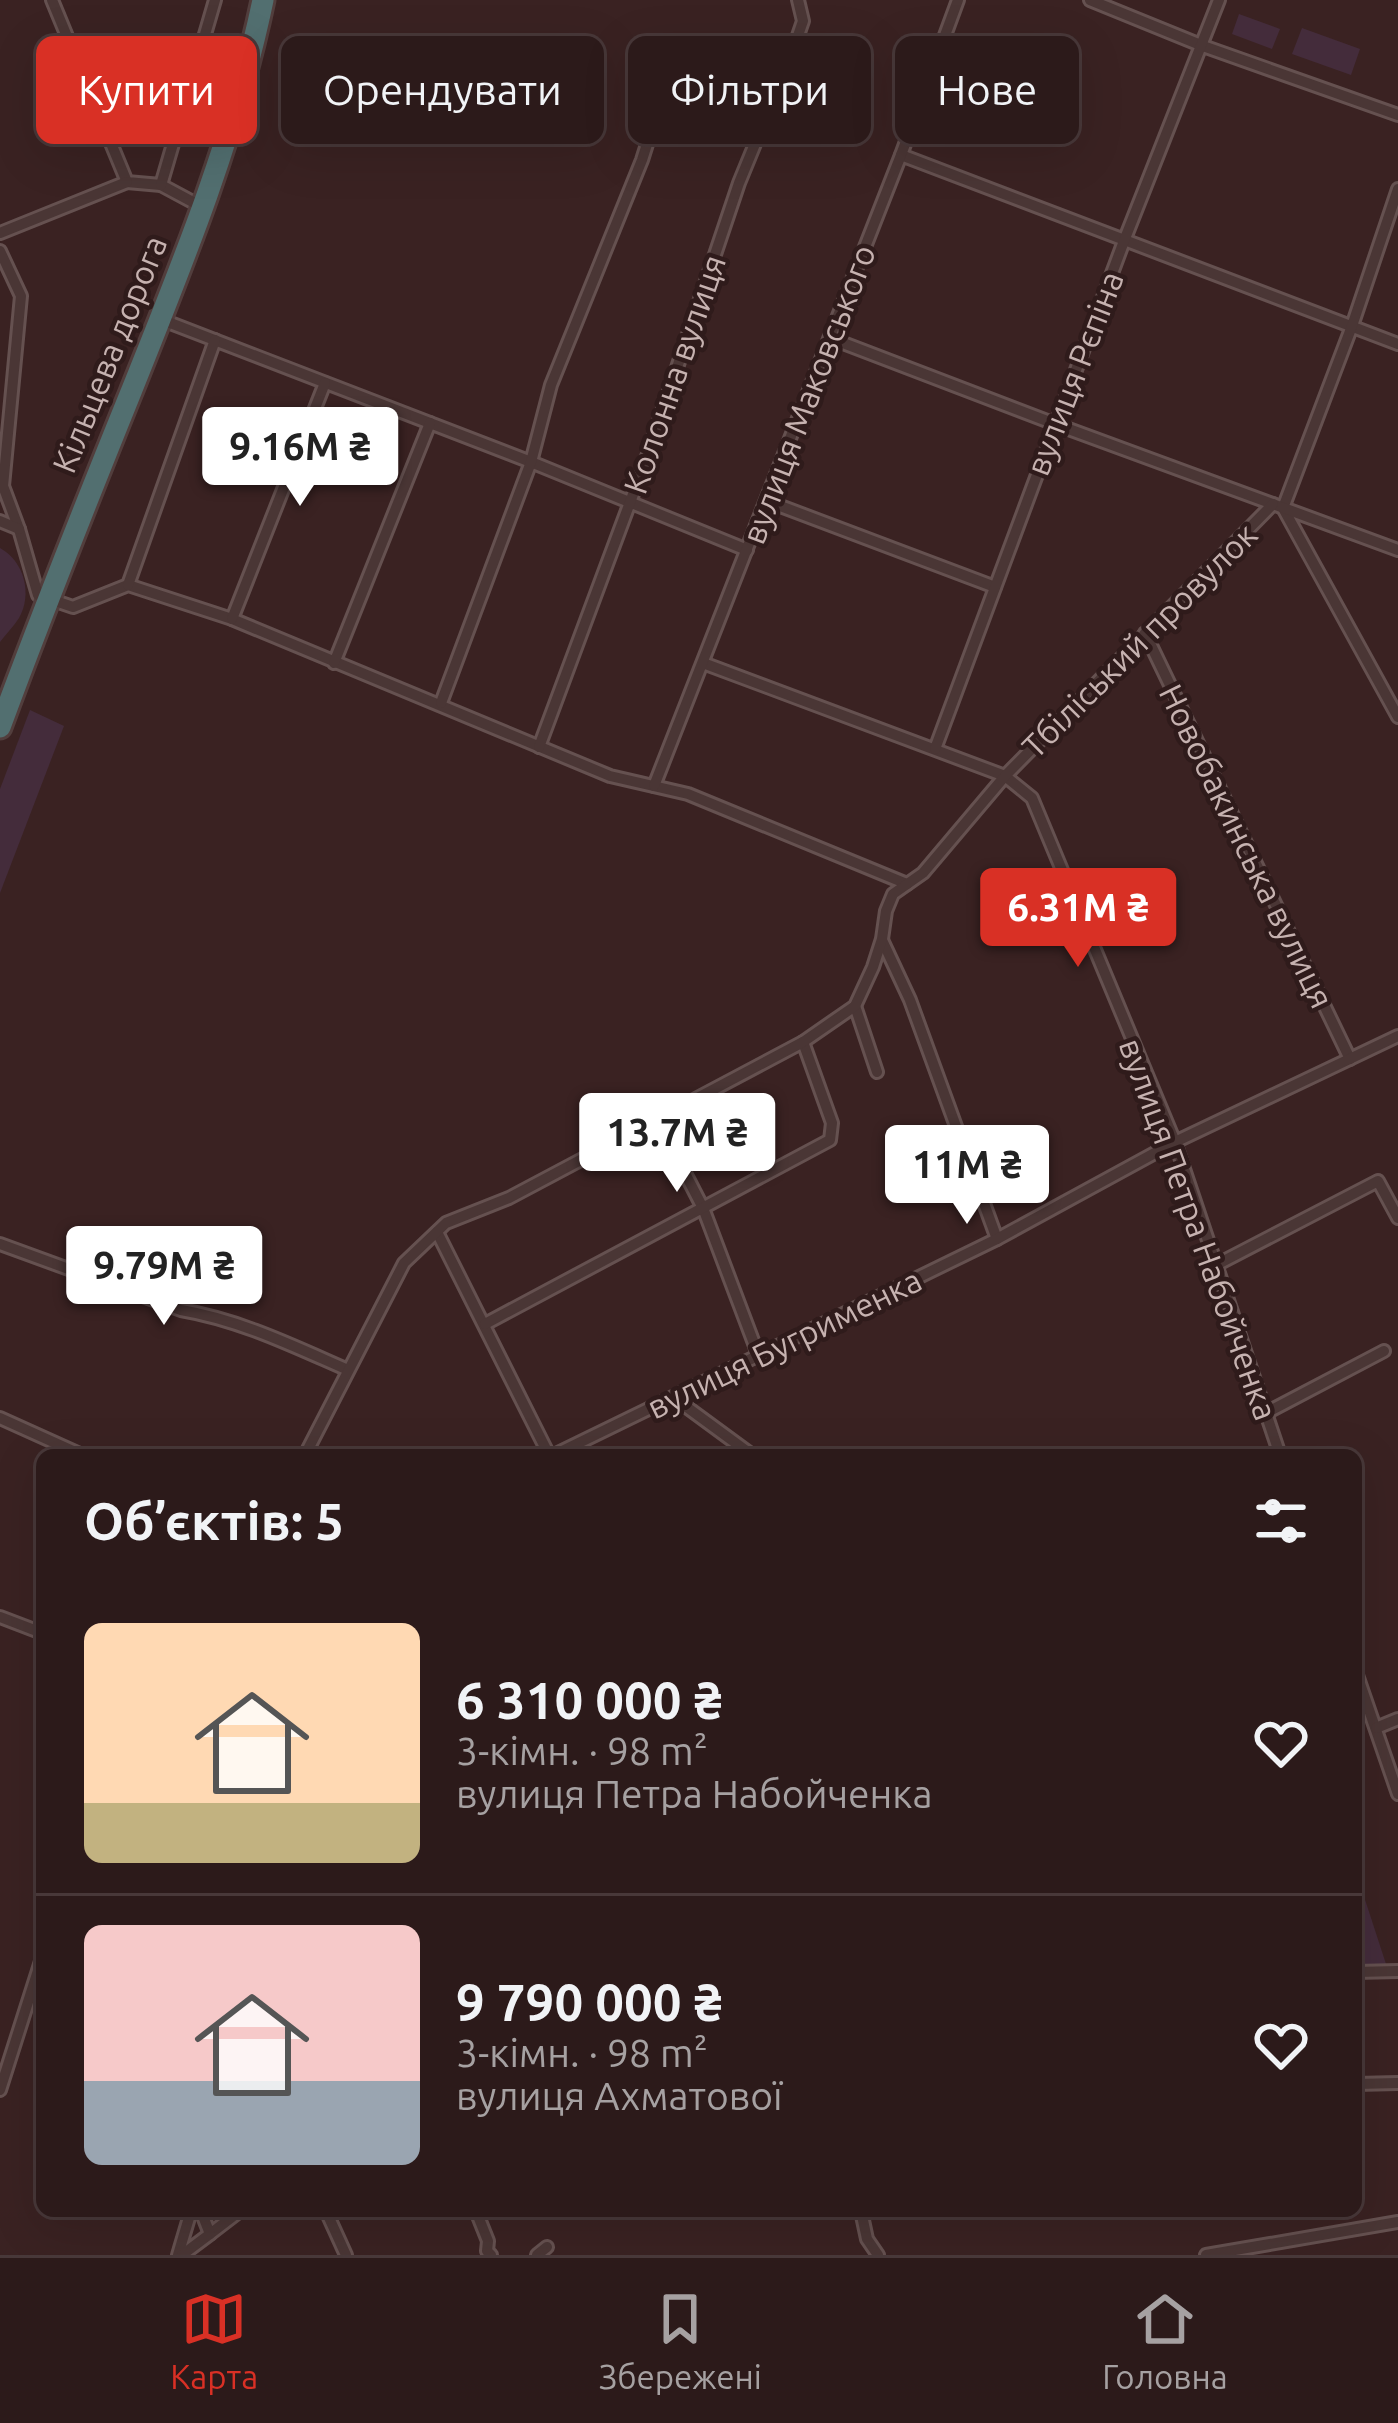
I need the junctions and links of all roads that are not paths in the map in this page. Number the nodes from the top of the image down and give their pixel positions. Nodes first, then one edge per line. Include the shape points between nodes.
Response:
1 (52, 0) edge
2 (215, 0) edge
3 (263, 0) edge
4 (798, 0) edge
5 (958, 0) edge
6 (1090, 0) edge
7 (1220, 0) edge
8 (797, 36) edge
9 (1203, 46) junction
10 (1398, 115) edge
11 (647, 144) edge
12 (755, 144) edge
13 (901, 155) junction
14 (128, 182) junction
15 (160, 185) junction
16 (1398, 189) edge
17 (202, 207) junction
18 (0, 233) edge
19 (1124, 241) junction
20 (0, 251) edge
21 (160, 319) junction
22 (1352, 326) junction
23 (830, 338) junction
24 (215, 340) junction
25 (1398, 344) edge
26 (325, 382) junction
27 (430, 423) junction
28 (1055, 424) junction
29 (531, 462) junction
30 (766, 501) junction
31 (630, 502) junction
32 (1278, 506) junction
33 (0, 521) edge
34 (20, 530) junction
35 (747, 550) junction
36 (1398, 550) edge
37 (128, 585) junction
38 (995, 587) junction
39 (47, 600) junction
40 (232, 620) junction
41 (1145, 632) junction
42 (334, 663) junction
43 (704, 663) junction
44 (441, 703) junction
45 (1398, 717) edge
46 (0, 727) edge
47 (539, 748) junction
48 (935, 749) junction
49 (1005, 776) junction
50 (654, 786) junction
51 (907, 884) junction
52 (882, 939) junction
53 (855, 1006) junction
54 (1398, 1036) edge
55 (803, 1042) junction
56 (1349, 1059) junction
57 (877, 1072) dead end
58 (657, 1119) junction
59 (1175, 1142) junction
60 (703, 1208) junction
61 (1398, 1218) edge
62 (436, 1232) junction
63 (997, 1239) junction
64 (0, 1244) edge
65 (1216, 1265) junction
66 (485, 1324) junction
67 (1384, 1352) dead end
68 (758, 1354) junction
69 (348, 1370) junction
70 (673, 1397) junction
71 (1266, 1413) junction
72 (0, 1418) edge
73 (69, 1449) edge
74 (308, 1449) edge
75 (549, 1449) edge
76 (565, 1449) edge
77 (744, 1449) edge
78 (1274, 1449) edge
79 (0, 1617) edge
80 (36, 1632) edge
81 (1362, 1706) edge
82 (1398, 1719) edge
83 (1376, 1728) junction
84 (1398, 1794) edge
85 (1398, 1971) edge
86 (1362, 1972) edge
87 (36, 1975) edge
88 (32, 1987) junction
89 (36, 1991) edge
90 (1398, 2083) edge
91 (1362, 2084) edge
92 (0, 2090) edge
93 (190, 2217) edge
94 (203, 2217) edge
95 (232, 2217) edge
96 (329, 2217) edge
97 (478, 2217) edge
98 (862, 2217) edge
99 (1398, 2222) edge
100 (210, 2234) junction
101 (180, 2255) edge
102 (346, 2255) edge
103 (491, 2255) edge
104 (878, 2255) edge
105 (1207, 2255) edge

1 - 14 street
2 - 15 street
3 - 17 highway, Кільцева дорога
4 - 8 street, Колонна вулиця
5 - 13 street, вулиця Маковського
6 - 9 street
7 - 9 street, вулиця Рєпіна
9 - 10 street
9 - 19 street, вулиця Рєпіна
11 - 29 street via 551,385
12 - 31 street, Колонна вулиця
13 - 19 street
13 - 23 street, вулиця Маковського
14 - 15 street
14 - 18 street
15 - 17 street
16 - 22 street
17 - 21 highway, Кільцева дорога
19 - 22 street
19 - 28 street, вулиця Рєпіна
20 - 34 street via 21,296 3,486
21 - 24 street
21 - 39 highway, Кільцева дорога
22 - 25 street
22 - 32 street
23 - 28 street
23 - 30 street, вулиця Маковського
24 - 26 street
24 - 37 street
26 - 27 street
26 - 40 street
27 - 29 street
27 - 42 street
28 - 32 street
28 - 38 street, вулиця Рєпіна
29 - 31 street
29 - 44 street
30 - 35 street, вулиця Маковського
30 - 38 street
31 - 35 street
31 - 47 street, Колонна вулиця
32 - 36 street
32 - 41 street, Тбіліський провулок
32 - 45 street
33 - 34 street
34 - 39 street via 38,595
35 - 43 street, вулиця Маковського
37 - 39 street via 73,608
37 - 40 street
38 - 48 street, вулиця Рєпіна
39 - 46 highway, Кільцева дорога
40 - 42 street
41 - 49 street, Тбіліський провулок
41 - 56 street, Новобакинська вулиця
42 - 44 street
43 - 48 street, вулиця Петра Набойченка
43 - 50 street, вулиця Маковського
44 - 47 street
47 - 50 street
48 - 49 street, вулиця Петра Набойченка
49 - 51 street, Тбіліський провулок
49 - 59 street, вулиця Петра Набойченка via 1032,798
50 - 51 street
51 - 52 street, Тбіліський провулок via 893,894
52 - 53 street, Тбіліський провулок
52 - 63 street
53 - 55 street
53 - 57 street
54 - 56 street, вулиця Бугрименка
55 - 58 street
55 - 60 street via 832,1124 830,1140
56 - 59 street, вулиця Бугрименка
58 - 60 street
58 - 62 street
59 - 63 street, вулиця Бугрименка
59 - 65 street, вулиця Петра Набойченка
60 - 66 street
60 - 68 street
61 - 65 street via 1378,1181
62 - 66 street
62 - 69 street via 404,1263
63 - 68 street, вулиця Бугрименка
64 - 69 street
65 - 71 street, вулиця Петра Набойченка
66 - 75 street
67 - 71 street
68 - 70 street, вулиця Бугрименка
69 - 74 street
70 - 76 street, вулиця Бугрименка
70 - 77 street
71 - 78 street, вулиця Петра Набойченка
72 - 73 street
79 - 80 street
81 - 83 street
82 - 83 street
83 - 84 street
85 - 86 street
87 - 88 street
88 - 89 street
88 - 92 street
90 - 91 street
93 - 101 street
94 - 100 street
95 - 100 street
96 - 102 street
97 - 103 street
98 - 104 street
99 - 105 street
100 - 101 street

